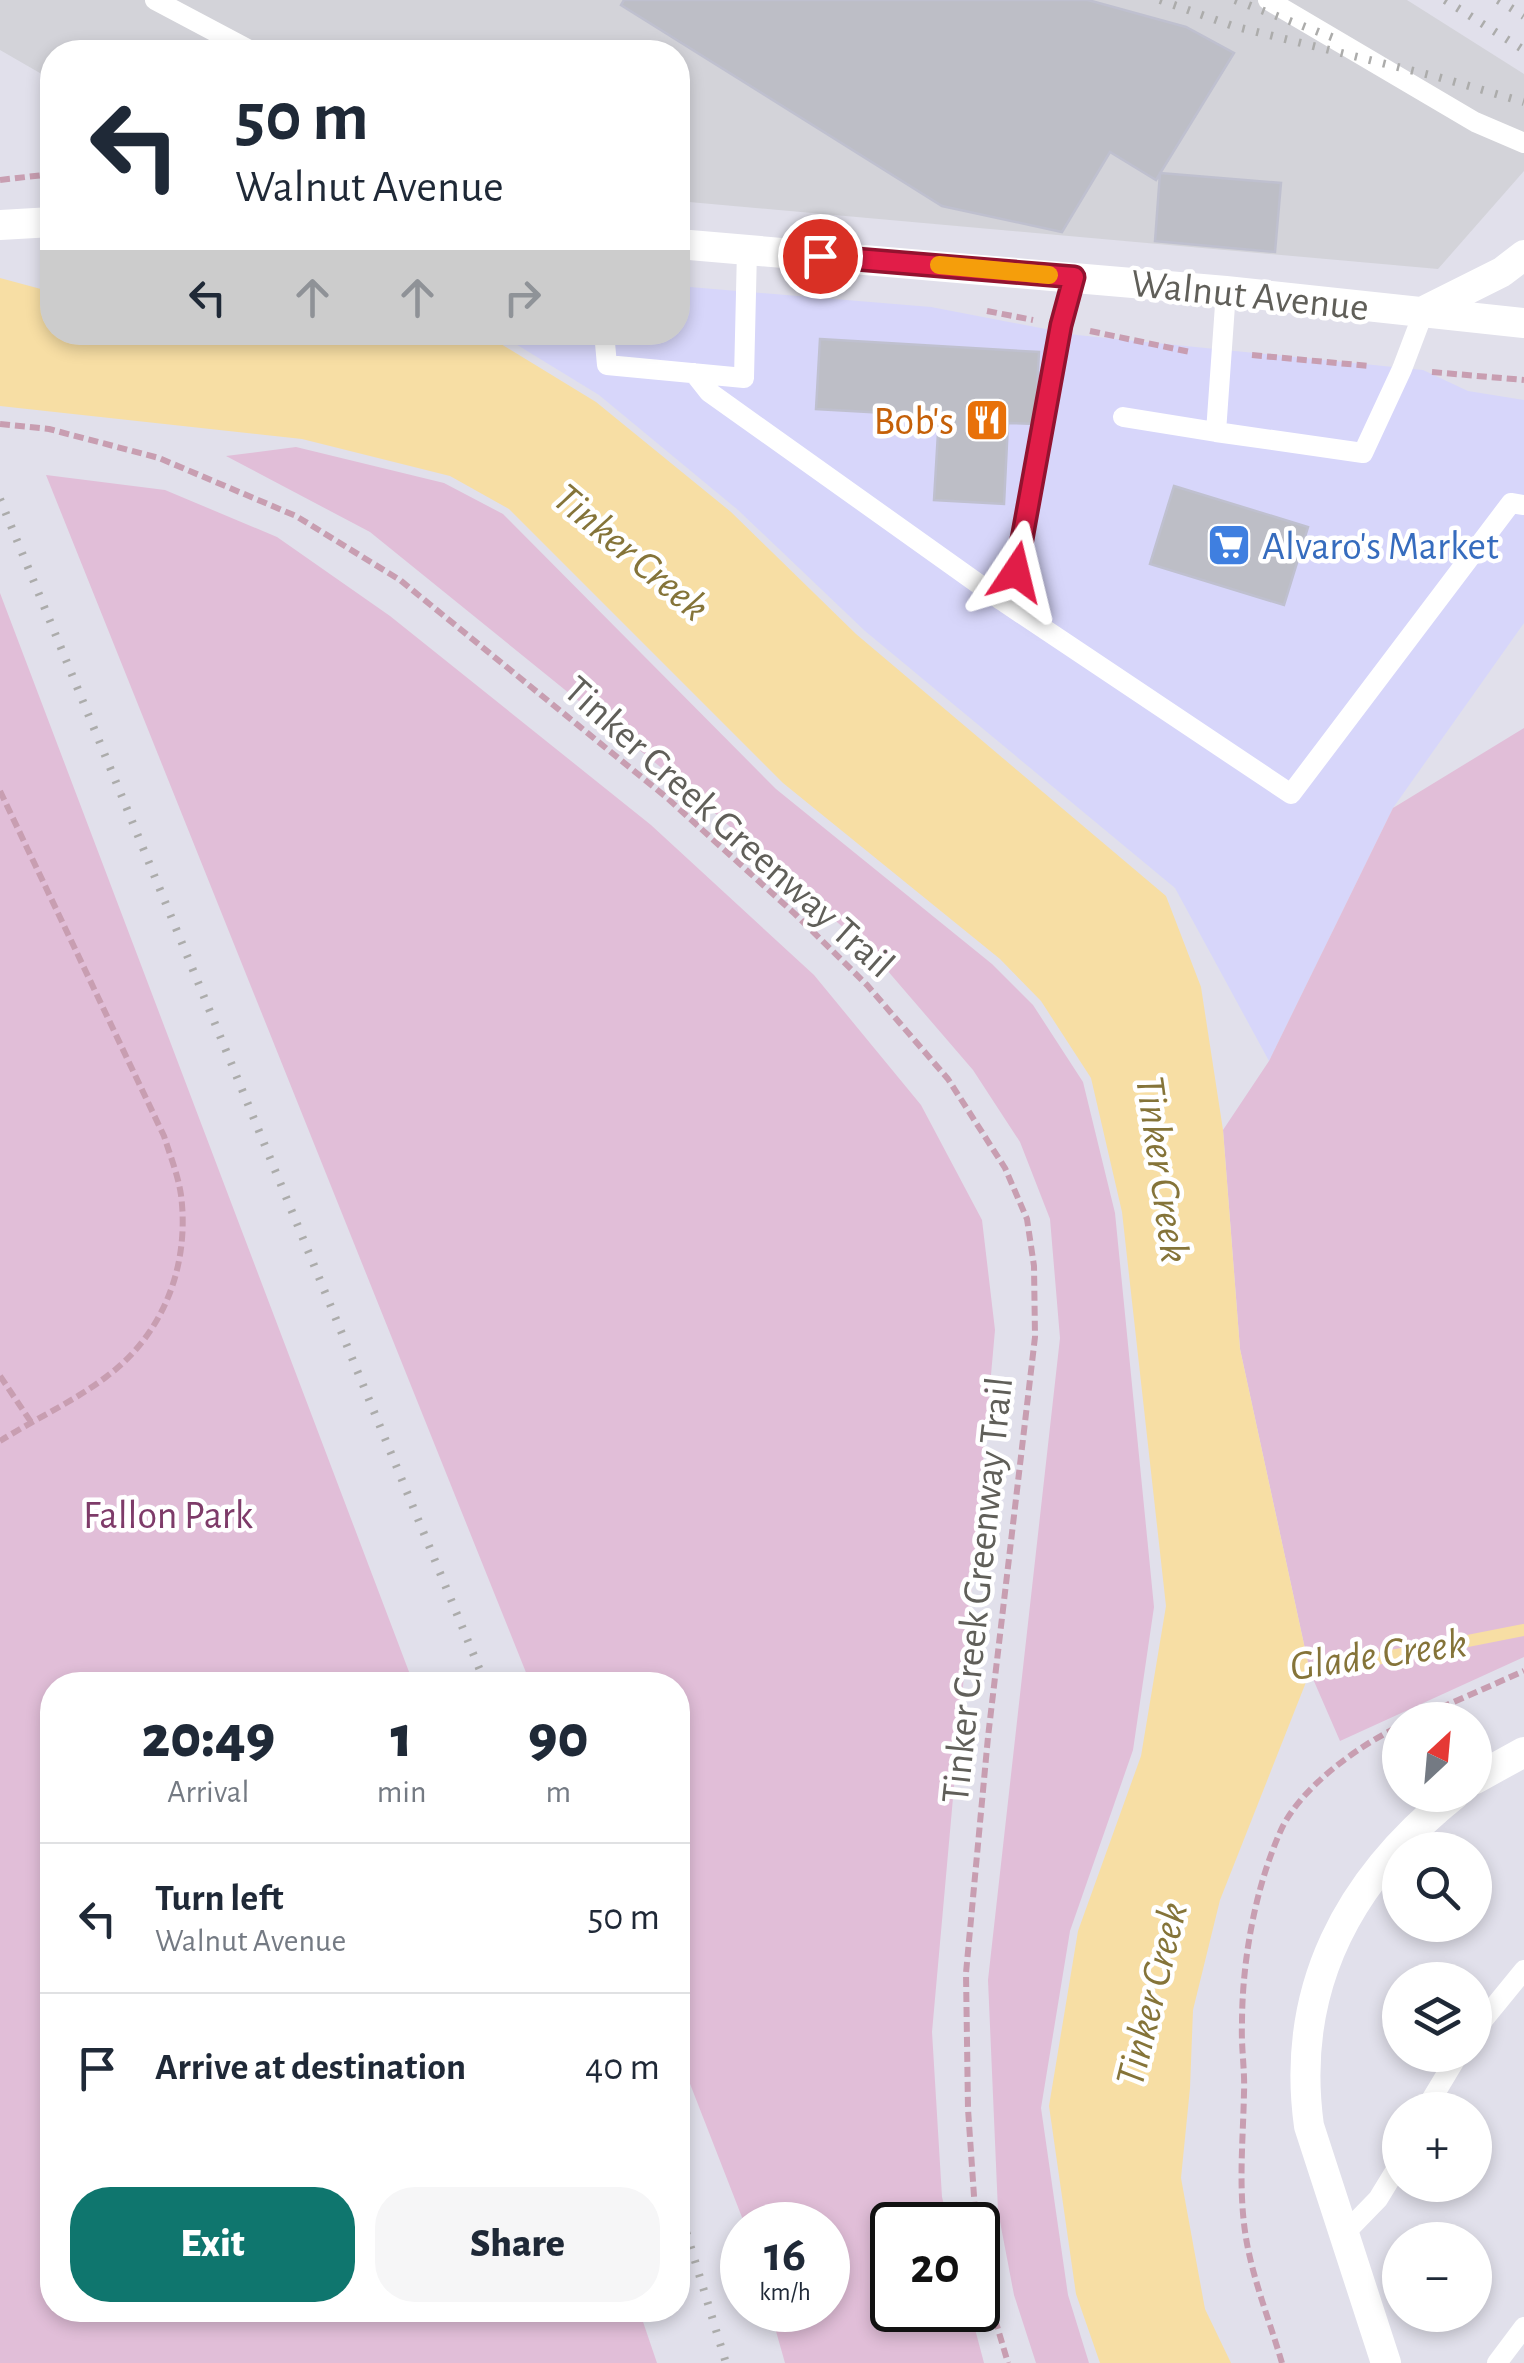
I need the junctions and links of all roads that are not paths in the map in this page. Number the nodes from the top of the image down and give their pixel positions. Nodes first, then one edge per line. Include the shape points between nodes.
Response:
1 (155, 0) edge
2 (1268, 0) edge
3 (230, 40) edge
4 (1524, 143) edge
5 (40, 223) edge
6 (0, 225) edge
7 (690, 245) edge
8 (748, 250) junction
9 (1524, 254) edge
10 (1074, 277) junction
11 (1226, 291) junction
12 (1424, 311) junction
13 (1524, 323) edge
14 (605, 345) edge
15 (694, 373) junction
16 (1123, 417) dead end
17 (1216, 432) junction
18 (1524, 505) edge
19 (1001, 600) junction
20 (1524, 1752) edge
21 (1492, 1770) edge
22 (1436, 1812) edge
23 (1524, 1970) edge
24 (1492, 2009) edge
25 (1382, 2192) edge
26 (1344, 2234) junction
27 (1524, 2327) edge
28 (1386, 2363) edge
29 (1497, 2363) edge

1 - 3 lane
2 - 4 lane via 1475,122
5 - 6 street
7 - 8 street, Walnut Avenue
8 - 10 street, Walnut Avenue
8 - 15 lane via 744,378
9 - 12 street
10 - 11 street, Walnut Avenue
10 - 19 lane via 1016,572
11 - 12 street, Walnut Avenue
11 - 17 lane
12 - 13 street, Walnut Avenue
12 - 17 lane via 1364,453
14 - 15 lane via 607,365
15 - 19 lane via 709,392
16 - 17 lane
18 - 19 lane via 1511,503 1291,794
20 - 21 street
22 - 26 street via 1379,1866 1344,1918 1318,1979 1305,2039 1305,2094
23 - 24 lane
25 - 26 lane
26 - 28 street
27 - 29 lane

